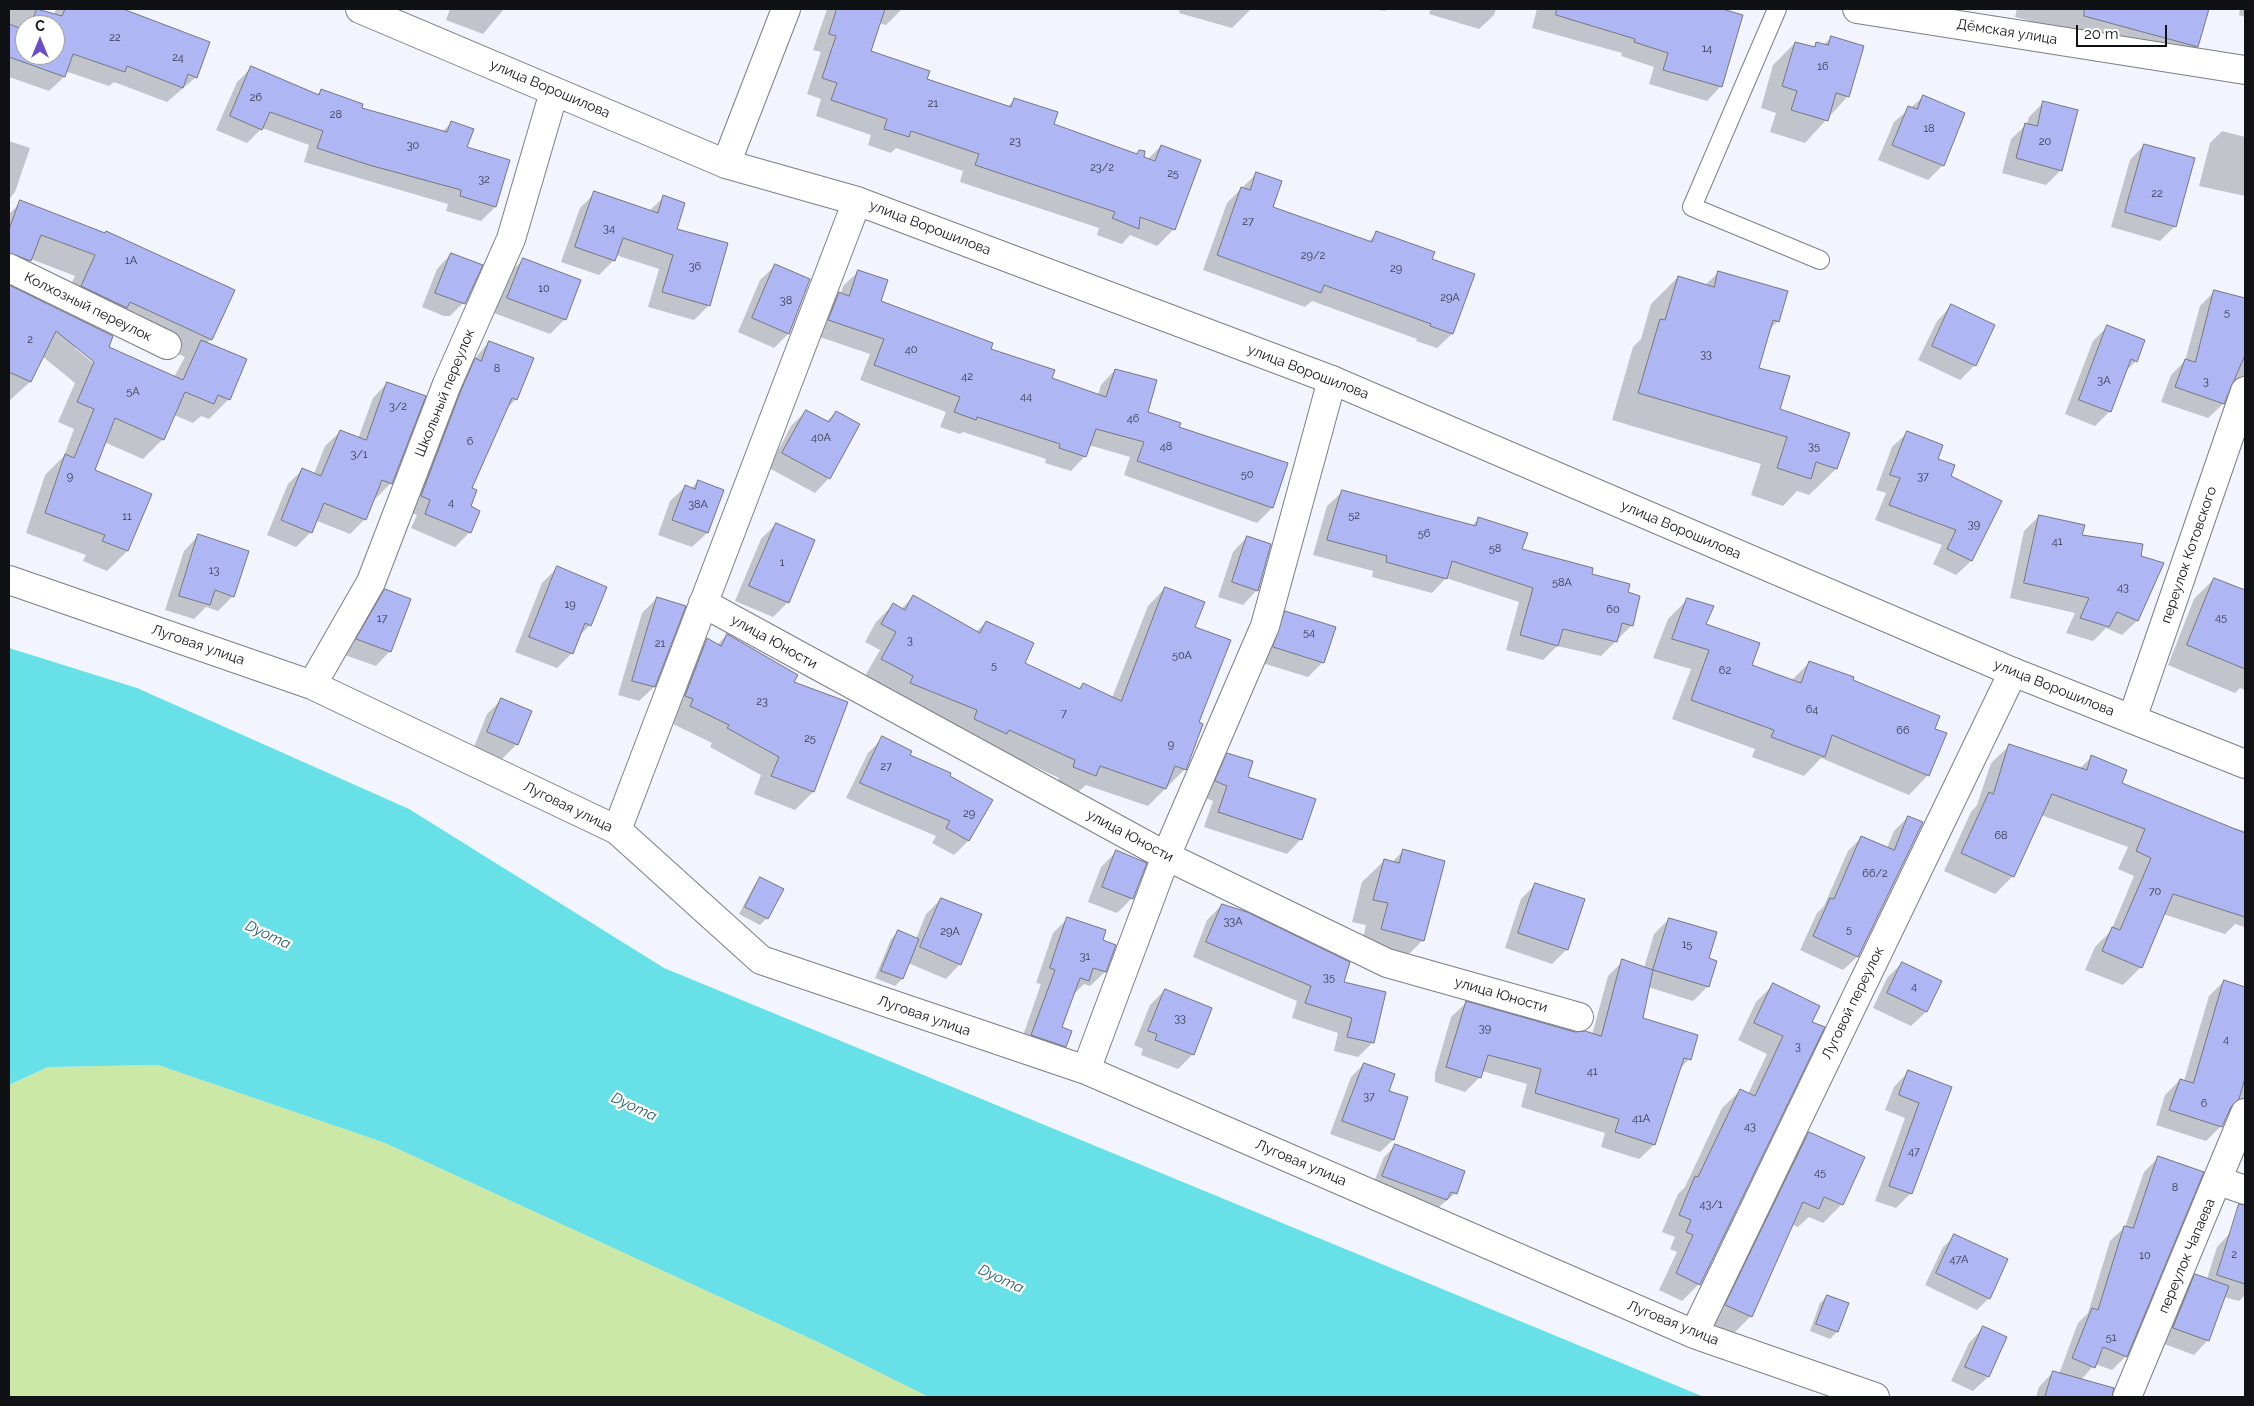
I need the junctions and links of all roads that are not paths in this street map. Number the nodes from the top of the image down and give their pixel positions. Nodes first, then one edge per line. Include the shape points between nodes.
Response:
1 (360, 9) edge
2 (786, 9) edge
3 (1777, 9) edge
4 (1857, 9) edge
5 (2245, 70) edge
6 (554, 92) junction
7 (726, 164) junction
8 (857, 201) junction
9 (1820, 260) dead end
10 (9, 268) edge
11 (167, 345) dead end
12 (1332, 380) junction
13 (2245, 392) edge
14 (9, 580) edge
15 (703, 603) junction
16 (2013, 672) junction
17 (312, 685) junction
18 (2132, 719) junction
19 (2245, 764) edge
20 (617, 830) junction
21 (1166, 856) junction
22 (1579, 1017) dead end
23 (1086, 1070) junction
24 (2245, 1113) edge
25 (2219, 1181) junction
26 (2245, 1190) edge
27 (1694, 1334) junction
28 (1875, 1397) edge
29 (2127, 1397) edge

1 - 6 street, улица Ворошилова
2 - 7 street
3 - 9 lane via 1692,207
4 - 5 street, Дёмская улица
6 - 7 street, улица Ворошилова
6 - 17 street, Школьный переулок via 511,239 447,384 371,582
7 - 8 street, улица Ворошилова
8 - 12 street, улица Ворошилова
8 - 15 street
10 - 11 street, Колхозный переулок
12 - 16 street, улица Ворошилова
12 - 21 street via 1265,626
13 - 18 street, переулок Котовского
14 - 17 street, Луговая улица
15 - 20 street
15 - 21 street, улица Юности
16 - 18 street, улица Ворошилова
16 - 27 street, Луговой переулок
17 - 20 street, Луговая улица
18 - 19 street, улица Ворошилова
20 - 23 street, Луговая улица via 761,960
21 - 22 street, улица Юности via 1387,964
21 - 23 street
23 - 27 street, Луговая улица
24 - 25 street, переулок Чапаева
25 - 26 street
25 - 29 street, переулок Чапаева
27 - 28 street, Луговая улица

